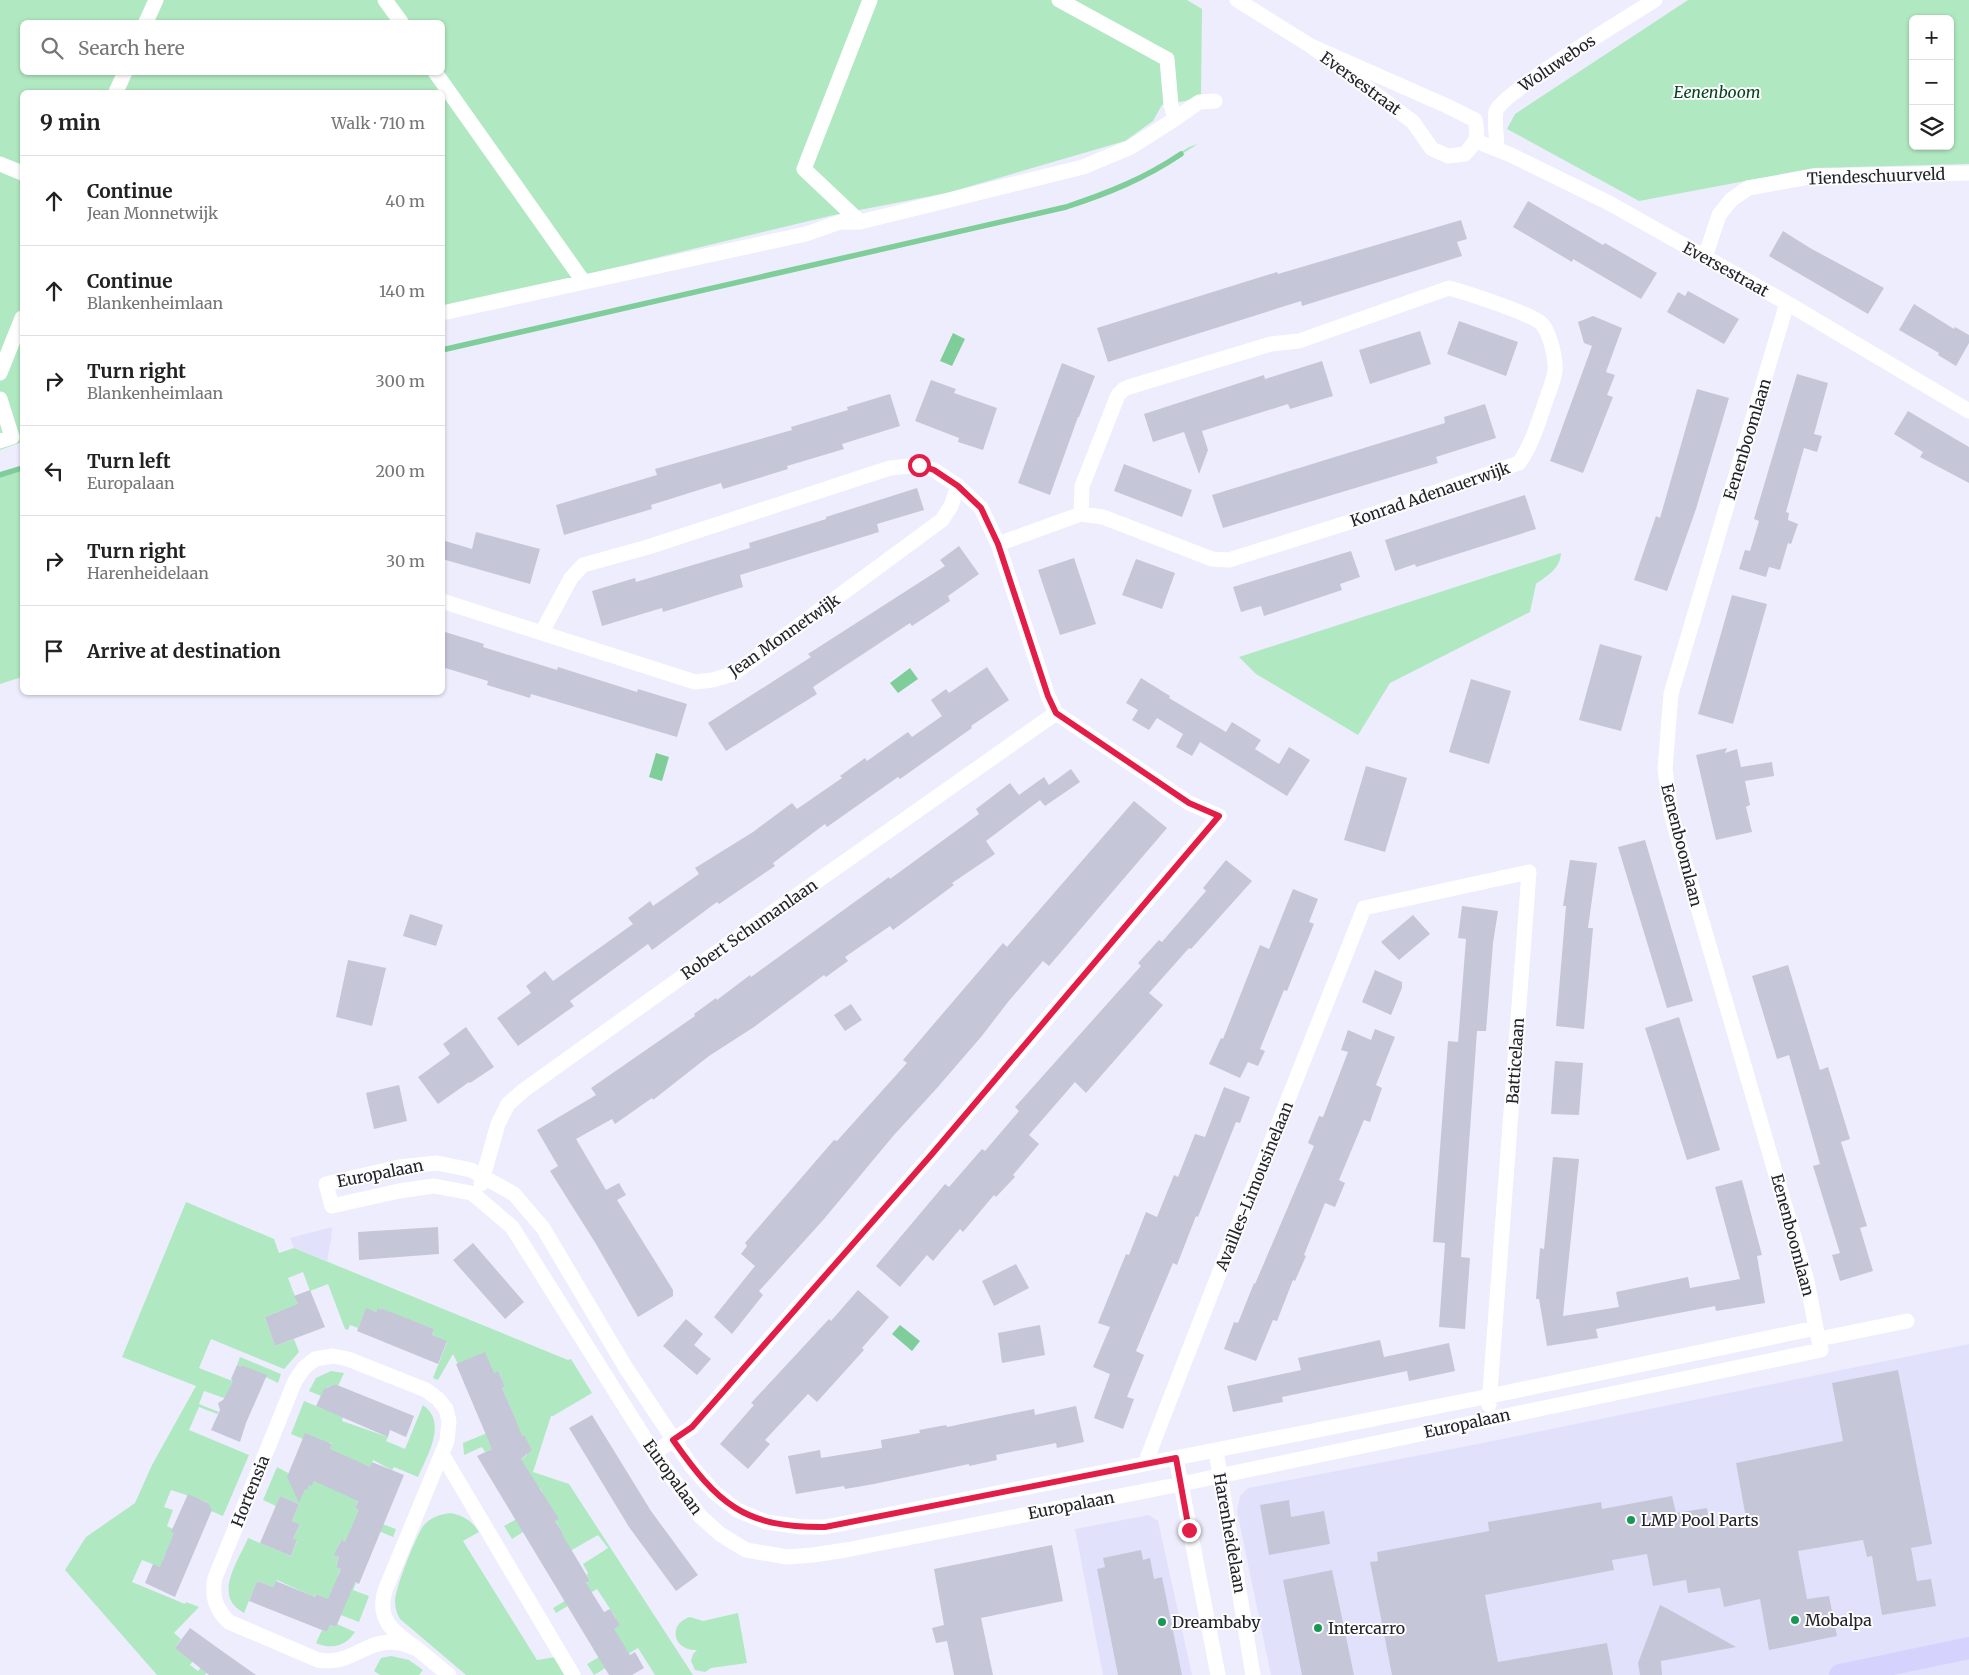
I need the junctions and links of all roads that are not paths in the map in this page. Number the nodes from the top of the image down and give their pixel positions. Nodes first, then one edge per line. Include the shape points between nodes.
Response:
1 (156, 0) edge
2 (385, 0) edge
3 (870, 0) edge
4 (1059, 0) edge
5 (1237, 0) edge
6 (1655, 0) edge
7 (147, 20) edge
8 (400, 20) edge
9 (1312, 46) junction
10 (124, 75) edge
11 (437, 75) edge
12 (117, 90) edge
13 (1215, 101) dead end
14 (1175, 119) junction
15 (1476, 141) junction
16 (1497, 149) junction
17 (0, 164) edge
18 (20, 172) edge
19 (1969, 173) edge
20 (860, 222) junction
21 (1705, 256) junction
22 (583, 281) junction
23 (1788, 303) junction
24 (445, 312) edge
25 (20, 323) edge
26 (0, 373) edge
27 (0, 398) edge
28 (1969, 411) edge
29 (12, 438) edge
30 (958, 486) junction
31 (1081, 514) junction
32 (998, 544) junction
33 (445, 602) edge
34 (542, 632) junction
35 (1056, 713) junction
36 (1364, 908) joint
37 (484, 1176) junction
38 (478, 1198) junction
39 (1907, 1321) dead end
40 (1818, 1334) junction
41 (1490, 1396) junction
42 (1488, 1419) junction
43 (673, 1440) junction
44 (1216, 1451) junction
45 (654, 1453) junction
46 (442, 1454) junction
47 (1176, 1458) junction
48 (1145, 1464) junction
49 (1220, 1475) junction
50 (1181, 1484) junction
51 (415, 1648) junction
52 (1969, 1648) edge
53 (449, 1675) edge
54 (573, 1675) edge
55 (1218, 1675) edge
56 (1254, 1675) edge
57 (1840, 1675) edge

1 - 7 street
2 - 8 street
3 - 20 street via 804,169
4 - 14 street via 1167,59
5 - 9 street, Eversestraat
6 - 16 street, Woluwebos via 1506,98 1496,111
9 - 15 street, Eversestraat via 1475,120
9 - 15 street, Eversestraat via 1413,122 1432,149 1448,156 1466,154
10 - 12 street
11 - 22 street
13 - 14 street via 1199,102
14 - 20 street via 1131,147 1083,167
15 - 16 street, Eversestraat
16 - 21 street, Eversestraat via 1609,203
17 - 18 street
19 - 21 street, Tiendeschuurveld via 1815,176 1748,188 1731,200 1719,216
20 - 22 street via 840,222 806,234
21 - 23 street, Eversestraat
22 - 24 street
23 - 28 street, Eversestraat
23 - 40 street, Eenenboomlaan via 1671,694 1665,769 1671,813 1807,1281
25 - 26 street
27 - 29 street
30 - 32 street via 981,508
30 - 34 street via 934,470 919,465 890,468 583,565 571,578
30 - 34 street, Jean Monnetwijk via 942,520 733,674 695,682
31 - 31 street, Konrad Adenauerwijk via 1103,517 1212,560 1229,560 1519,463 1528,450 1555,372 1555,357 1546,331 1541,323 1530,318 1449,288 1299,341 1271,344 1129,387 1118,395 1082,486
31 - 32 street, Konrad Adenauerwijk
32 - 35 street
33 - 34 street, Jean Monnetwijk
35 - 37 street, Robert Schumanlaan via 524,1090 508,1104 498,1124
35 - 43 street via 1189,803 1219,816 932,1154 692,1427
36 - 41 street, Batticelaan via 1529,872
36 - 48 street, Availles-Limousinelaan via 1204,1306
37 - 38 street
37 - 38 street, Europalaan via 437,1163 399,1166 326,1184 332,1206 434,1186 470,1193
37 - 43 street, Europalaan via 514,1194 544,1228 626,1368
38 - 45 street, Europalaan via 512,1227
39 - 40 street, Europalaan
40 - 41 street, Europalaan
40 - 42 street, Europalaan via 1821,1350
41 - 42 street, Batticelaan
41 - 44 street, Europalaan
42 - 49 street, Europalaan
43 - 45 street
43 - 48 street, Europalaan via 704,1481 726,1503 766,1522 802,1528 825,1527
44 - 47 street, Europalaan
44 - 49 street, Harenheidelaan
45 - 50 street, Europalaan via 700,1516 720,1534 746,1550 787,1557 846,1550
46 - 51 street, Hortensia via 382,1602 392,1630
46 - 51 street, Hortensia via 449,1421 443,1404 431,1393 341,1357 315,1359 295,1381 214,1583 216,1603 229,1622 318,1660 344,1659 379,1643 401,1643
46 - 54 street
47 - 48 street, Europalaan
47 - 50 street
49 - 50 street, Europalaan
49 - 56 street, Harenheidelaan
50 - 55 street
51 - 53 street, Hortensia
52 - 57 main road

